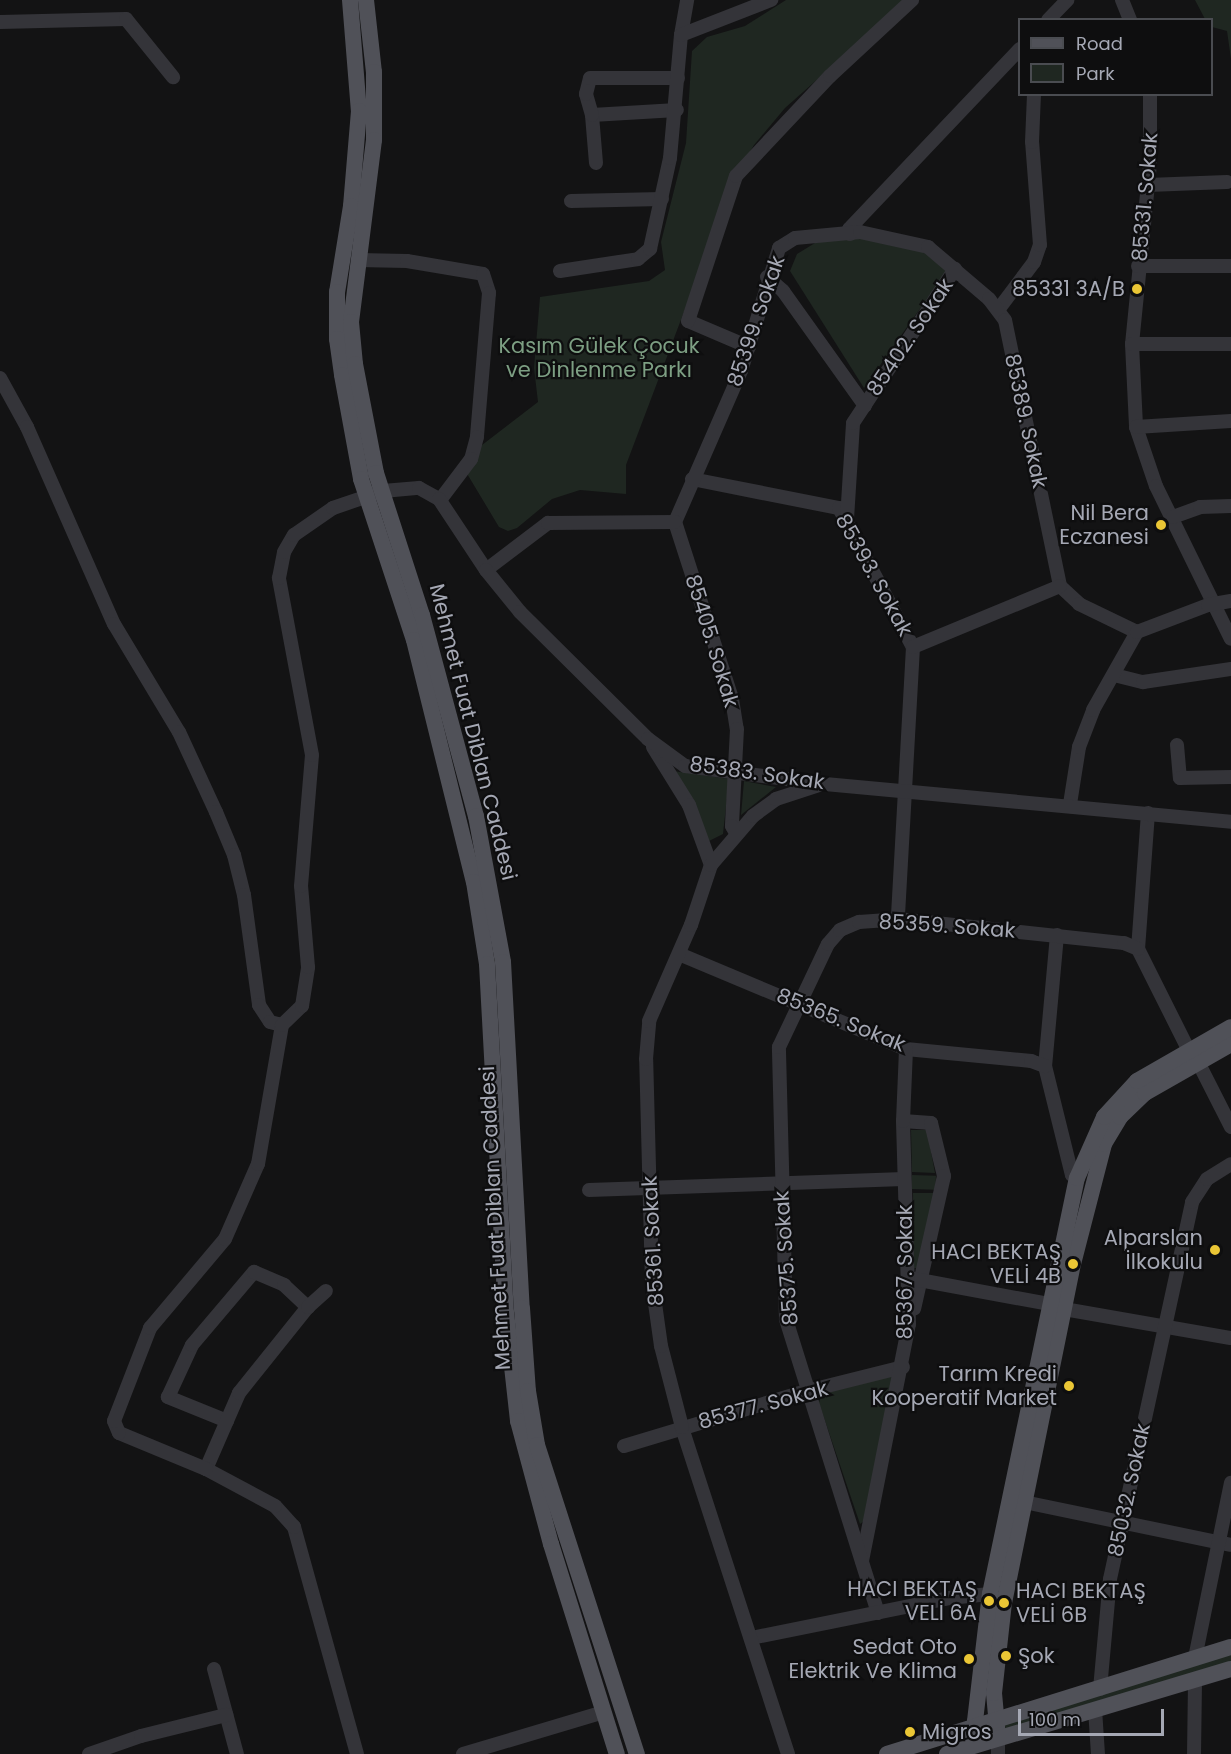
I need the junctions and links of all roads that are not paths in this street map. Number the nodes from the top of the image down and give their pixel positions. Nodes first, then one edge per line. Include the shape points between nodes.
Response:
1 (350, 0) edge
2 (366, 0) edge
3 (687, 0) edge
4 (771, 0) edge
5 (912, 0) edge
6 (1067, 0) edge
7 (1122, 0) edge
8 (1050, 18) edge
9 (1129, 18) edge
10 (0, 22) edge
11 (681, 35) junction
12 (1018, 51) edge
13 (173, 77) dead end
14 (678, 78) junction
15 (1034, 96) edge
16 (1150, 96) edge
17 (677, 110) junction
18 (592, 115) junction
19 (596, 163) dead end
20 (1227, 182) dead end
21 (1148, 185) junction
22 (662, 199) junction
23 (572, 201) dead end
24 (850, 234) junction
25 (358, 260) junction
26 (1138, 266) junction
27 (1231, 266) edge
28 (955, 269) junction
29 (560, 271) dead end
30 (767, 278) junction
31 (998, 310) junction
32 (1231, 344) edge
33 (1132, 345) junction
34 (748, 347) junction
35 (0, 378) edge
36 (865, 406) junction
37 (1231, 422) edge
38 (1136, 427) junction
39 (692, 479) junction
40 (375, 494) junction
41 (440, 500) junction
42 (1231, 506) edge
43 (1173, 517) junction
44 (846, 519) junction
45 (675, 522) junction
46 (486, 570) junction
47 (1060, 586) junction
48 (1231, 601) edge
49 (1216, 603) junction
50 (1137, 632) junction
51 (1231, 639) edge
52 (913, 647) junction
53 (1231, 669) edge
54 (1114, 675) junction
55 (648, 739) junction
56 (1177, 745) dead end
57 (735, 772) junction
58 (1231, 777) edge
59 (825, 784) junction
60 (903, 789) junction
61 (1070, 804) junction
62 (1148, 813) junction
63 (1231, 822) edge
64 (736, 833) junction
65 (711, 865) junction
66 (898, 919) junction
67 (1057, 935) junction
68 (1138, 949) junction
69 (678, 954) junction
70 (801, 1004) junction
71 (282, 1025) junction
72 (1231, 1028) edge
73 (1231, 1044) edge
74 (906, 1049) junction
75 (1193, 1055) junction
76 (1045, 1066) junction
77 (903, 1121) junction
78 (1231, 1127) edge
79 (1231, 1164) edge
80 (1077, 1178) junction
81 (904, 1179) junction
82 (781, 1184) junction
83 (649, 1187) junction
84 (589, 1190) dead end
85 (916, 1279) junction
86 (326, 1291) dead end
87 (1056, 1306) junction
88 (308, 1307) junction
89 (1164, 1327) junction
90 (1231, 1338) edge
91 (903, 1367) junction
92 (808, 1392) junction
93 (227, 1421) junction
94 (682, 1427) junction
95 (624, 1446) dead end
96 (206, 1469) junction
97 (1231, 1483) edge
98 (1024, 1502) junction
99 (1122, 1521) junction
100 (1225, 1543) edge
101 (862, 1563) junction
102 (990, 1594) junction
103 (878, 1613) junction
104 (752, 1638) junction
105 (1231, 1647) edge
106 (1195, 1658) junction
107 (214, 1669) dead end
108 (1231, 1669) edge
109 (1195, 1679) junction
110 (1100, 1689) junction
111 (1095, 1709) junction
112 (604, 1712) junction
113 (226, 1715) junction
114 (996, 1720) junction
115 (976, 1726) junction
116 (978, 1744) junction
117 (998, 1746) edge
118 (89, 1754) edge
119 (237, 1754) edge
120 (357, 1754) edge
121 (463, 1754) edge
122 (617, 1754) edge
123 (637, 1754) edge
124 (788, 1754) edge
125 (887, 1754) edge
126 (947, 1754) edge
127 (1098, 1754) edge
128 (1194, 1754) edge

1 - 40 main road, Mehmet Fuat Diblan Caddesi via 359,111 337,292 337,339
2 - 25 main road, Mehmet Fuat Diblan Caddesi via 374,72 374,140
3 - 11 street
4 - 11 street
5 - 34 street via 830,76 736,176 688,321
6 - 8 street
7 - 9 street
10 - 13 street via 126,19
11 - 14 street
12 - 24 street via 849,229
14 - 17 street
14 - 18 street via 590,78 586,93
15 - 31 street via 1032,141 1040,245 1034,262
16 - 21 street, 85331. Sokak
17 - 18 street
17 - 22 street
18 - 19 street
20 - 21 street
21 - 26 street, 85331. Sokak
22 - 23 street
22 - 29 street via 650,249 638,259
24 - 28 street, 85399. Sokak via 860,232 928,247
24 - 30 street, 85399. Sokak via 795,238 779,248
25 - 40 main road, Mehmet Fuat Diblan Caddesi via 351,322
25 - 41 street via 407,261 483,274 489,293 477,437 471,459
26 - 27 street
26 - 33 street, 85331. Sokak
28 - 31 street, 85399. Sokak
28 - 36 street, 85402. Sokak
30 - 34 street, 85399. Sokak
30 - 36 street via 783,291
31 - 47 street, 85389. Sokak via 1005,320
32 - 33 street
33 - 38 street, 85331. Sokak
34 - 39 street, 85399. Sokak
35 - 71 street via 27,427 114,624 179,732 216,812 234,855 244,895 260,1005 270,1022
36 - 44 street, 85402. Sokak via 854,423
37 - 38 street
38 - 43 street, 85331. Sokak via 1156,486
39 - 44 street, 85393. Sokak via 839,508
39 - 45 street, 85399. Sokak
40 - 41 street via 419,488
40 - 71 street via 333,508 294,535 279,578 312,755 301,886 308,968 302,1006
40 - 112 main road, Mehmet Fuat Diblan Caddesi via 474,882 487,964 507,1312 518,1421 550,1544
40 - 123 main road, Mehmet Fuat Diblan Caddesi via 422,615 476,816 503,962 522,1308 528,1391 537,1445
41 - 46 street, 85383. Sokak
42 - 43 street via 1200,507
43 - 49 street, 85331. Sokak
44 - 52 street, 85393. Sokak
45 - 46 street via 548,524
45 - 57 street, 85405. Sokak via 732,699 737,729
46 - 55 street, 85383. Sokak via 520,612
47 - 50 street via 1079,604
47 - 52 street
48 - 49 street
49 - 50 street
49 - 51 street, 85331. Sokak
50 - 54 street
52 - 60 street, 85393. Sokak
53 - 54 street via 1143,682
54 - 61 street via 1093,710 1079,747
55 - 57 street, 85383. Sokak via 685,766
55 - 65 street via 689,805
56 - 58 street via 1180,778
57 - 59 street, 85383. Sokak
57 - 64 street, 85405. Sokak via 732,826
59 - 60 street, 85383. Sokak
59 - 64 street, 85361. Sokak via 776,799
60 - 61 street, 85383. Sokak
60 - 66 street, 85393. Sokak
61 - 62 street, 85383. Sokak
62 - 63 street, 85383. Sokak
62 - 68 street
64 - 65 street, 85361. Sokak
65 - 69 street, 85361. Sokak
66 - 67 street, 85359. Sokak
66 - 70 street, 85359. Sokak via 859,921 840,930 828,944
67 - 68 street, 85359. Sokak via 1124,943
67 - 76 street
68 - 75 street
69 - 70 street, 85365. Sokak
69 - 83 street, 85361. Sokak via 649,1021
70 - 74 street, 85365. Sokak
70 - 82 street, 85375. Sokak via 779,1047
71 - 96 street via 258,1164 225,1239 150,1328 114,1421 119,1433
72 - 75 main road
73 - 75 main road
74 - 76 street, 85365. Sokak via 1031,1061
74 - 77 street, 85367. Sokak
75 - 78 street
75 - 80 main road via 1137,1081 1104,1117
75 - 87 main road via 1120,1117 1104,1144
76 - 80 street via 1072,1175
77 - 81 street, 85367. Sokak
77 - 85 street via 931,1123 944,1176
79 - 89 street, 85032. Sokak via 1207,1179 1192,1202
80 - 87 main road
81 - 82 street
81 - 85 street, 85367. Sokak
82 - 83 street
82 - 92 street, 85375. Sokak via 786,1319
83 - 84 street
83 - 94 street, 85361. Sokak via 652,1282 661,1346
85 - 87 street
85 - 91 street, 85367. Sokak
86 - 88 street
87 - 89 street
87 - 98 main road
87 - 102 main road
88 - 93 street via 239,1393
88 - 93 street via 284,1285 254,1272 192,1345 168,1397
89 - 90 street
89 - 99 street, 85032. Sokak
91 - 92 street, 85377. Sokak
91 - 101 street, 85367. Sokak
92 - 94 street, 85377. Sokak
92 - 101 street, 85375. Sokak
93 - 96 street
94 - 95 street, 85377. Sokak
94 - 104 street, 85361. Sokak
96 - 120 street via 275,1506 294,1527
97 - 100 street
98 - 99 street
98 - 114 main road via 996,1661
99 - 100 street
99 - 110 street, 85032. Sokak via 1103,1629
100 - 106 street
101 - 103 street, 85375. Sokak
102 - 103 street
102 - 115 main road
103 - 104 street
104 - 124 street, 85361. Sokak
105 - 106 main road
106 - 110 main road
107 - 113 street
108 - 109 main road
109 - 111 main road
109 - 128 street
110 - 114 main road
111 - 117 main road
111 - 127 street
112 - 121 street
112 - 122 main road, Mehmet Fuat Diblan Caddesi
113 - 118 street via 141,1736
113 - 119 street
114 - 115 main road
114 - 117 main road
115 - 116 main road
115 - 125 main road
116 - 117 main road
116 - 126 main road

